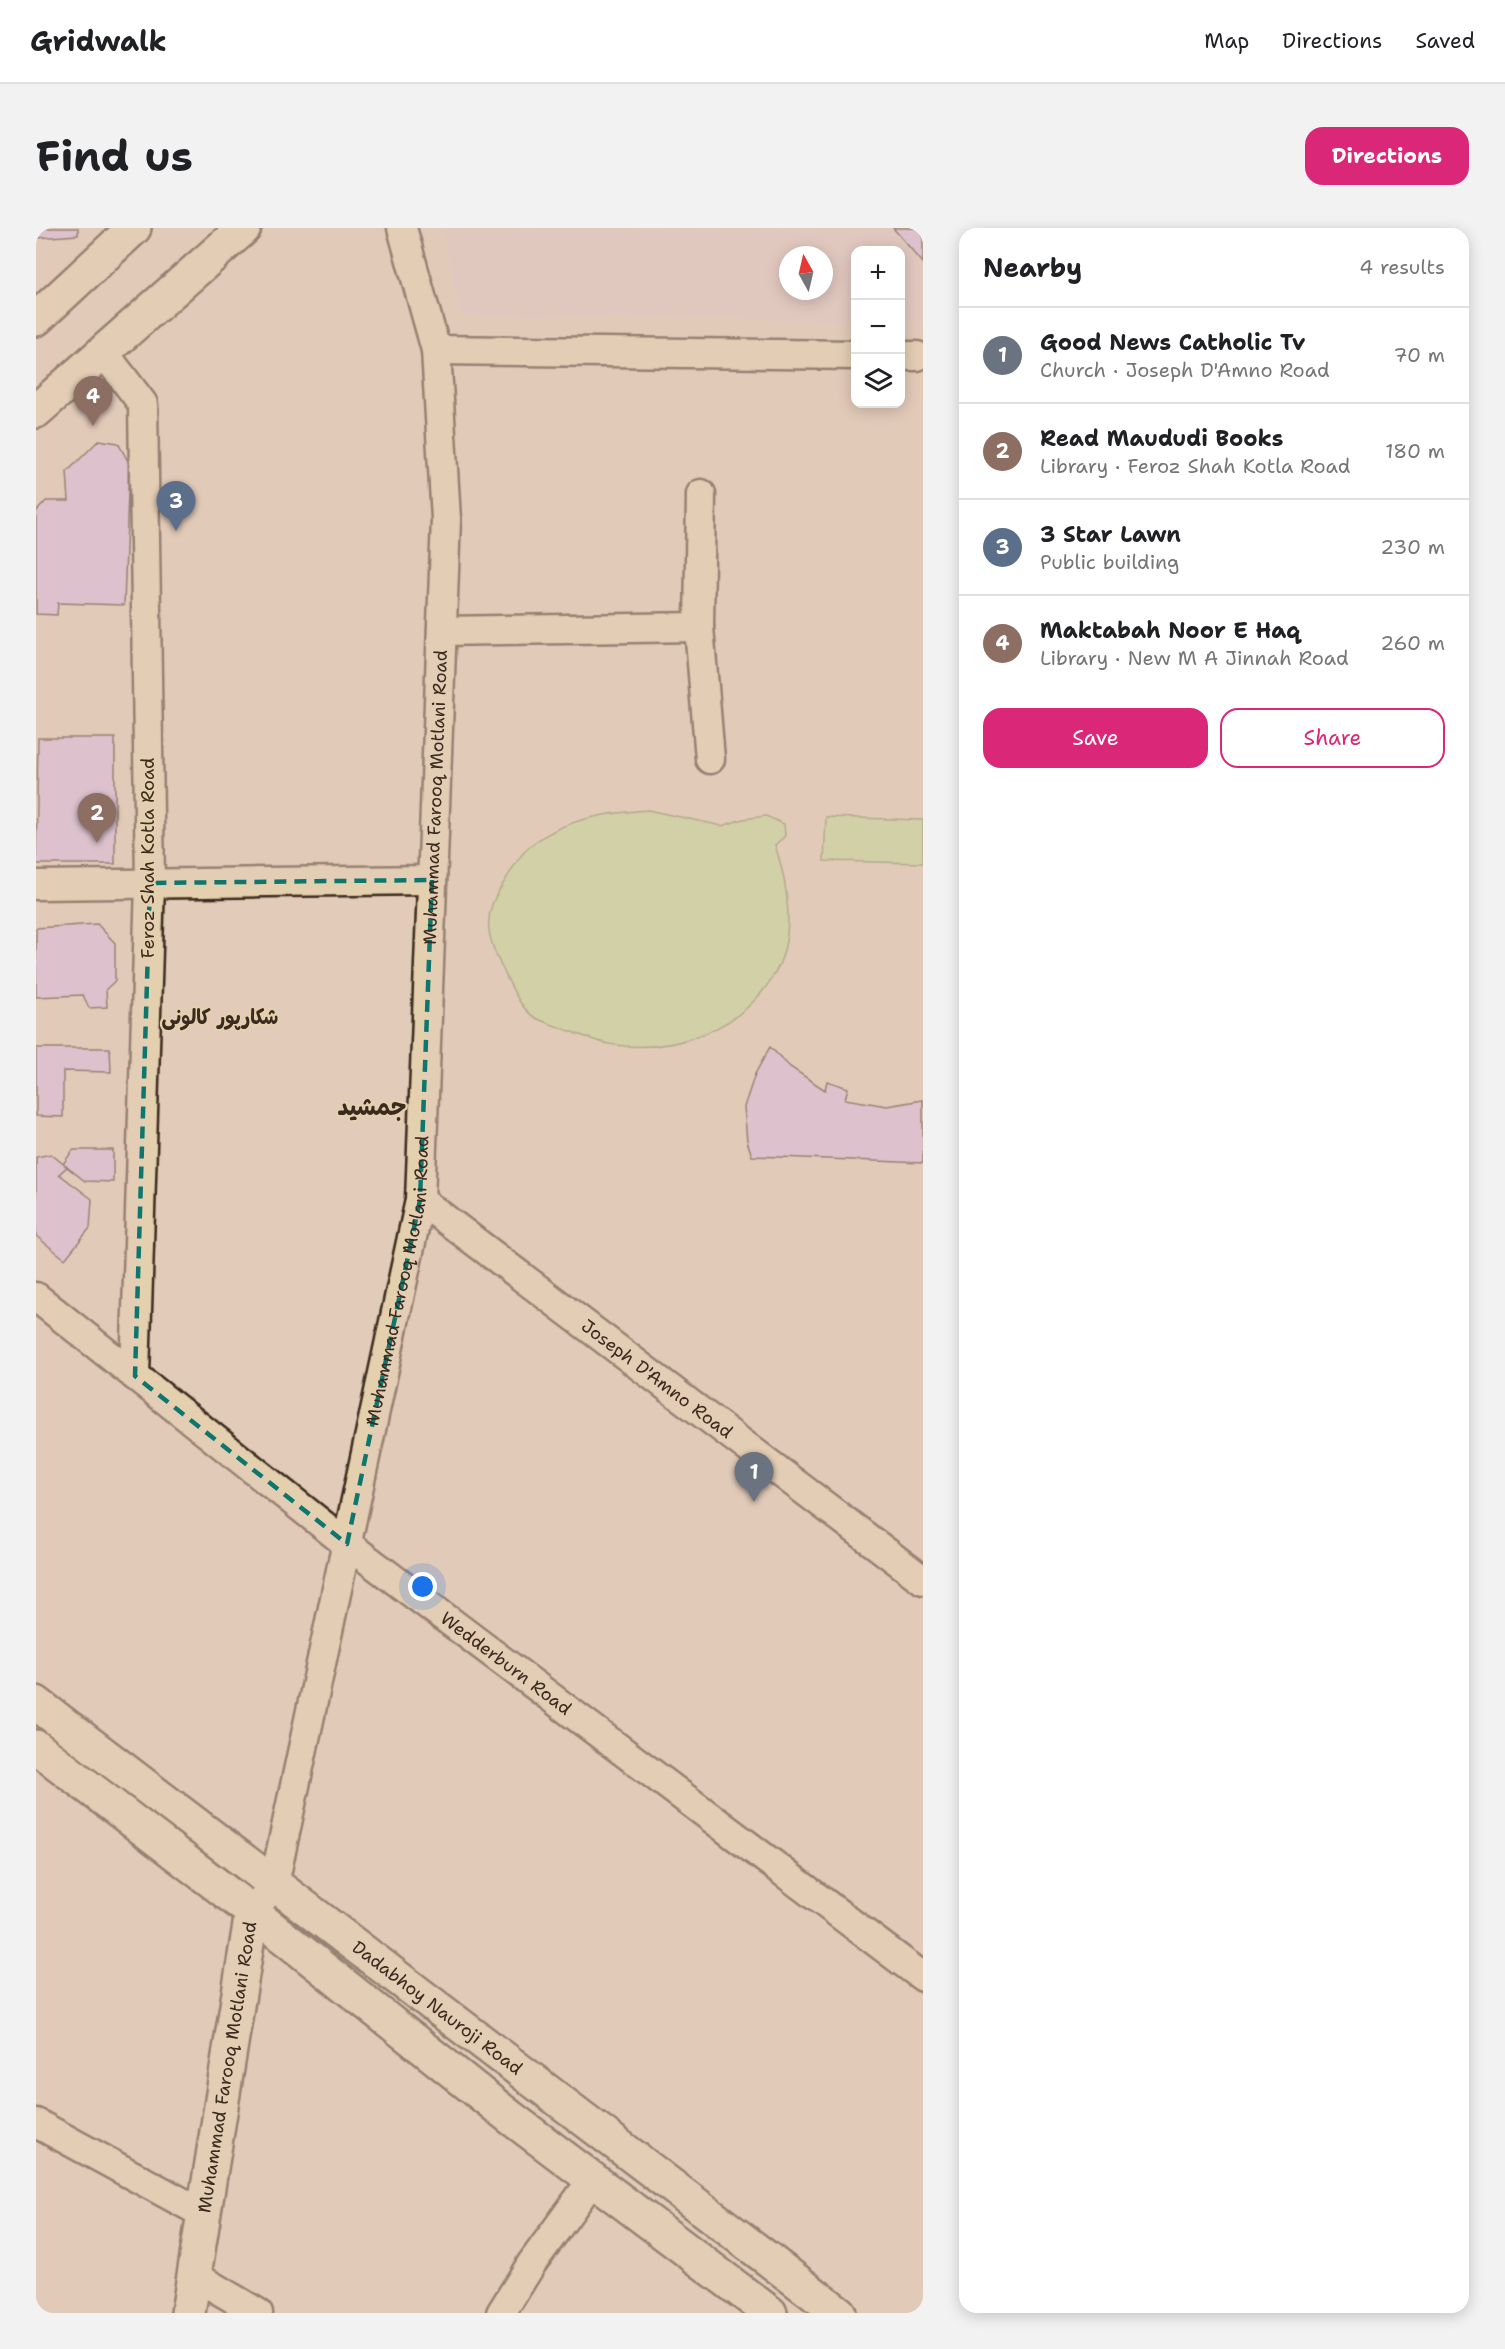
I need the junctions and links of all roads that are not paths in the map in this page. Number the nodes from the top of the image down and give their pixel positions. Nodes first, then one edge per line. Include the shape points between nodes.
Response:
1 (134, 228) edge
2 (244, 228) edge
3 (402, 228) edge
4 (36, 319) edge
5 (436, 350) junction
6 (104, 353) junction
7 (851, 355) edge
8 (36, 411) edge
9 (701, 494) dead end
10 (699, 627) junction
11 (441, 631) junction
12 (710, 759) dead end
13 (432, 879) junction
14 (150, 884) junction
15 (36, 885) edge
16 (420, 1200) junction
17 (36, 1297) edge
18 (135, 1376) junction
19 (347, 1544) junction
20 (923, 1580) edge
21 (36, 1703) edge
22 (36, 1747) edge
23 (274, 1884) junction
24 (252, 1912) junction
25 (923, 1977) edge
26 (36, 2123) edge
27 (592, 2179) junction
28 (204, 2214) junction
29 (195, 2276) junction
30 (188, 2313) edge
31 (258, 2313) edge
32 (501, 2313) edge
33 (770, 2313) edge
34 (839, 2313) edge

1 - 4 main road
2 - 6 main road
3 - 5 street, Muhammad Farooq Motlani Road
5 - 7 street
5 - 11 street, Muhammad Farooq Motlani Road via 446,519
6 - 8 main road
6 - 14 street, Feroz Shah Kotla Road via 143,404
9 - 10 street
10 - 11 street
10 - 12 street
11 - 13 street, Muhammad Farooq Motlani Road
13 - 14 street
13 - 16 street, Muhammad Farooq Motlani Road
14 - 15 street
14 - 18 street, Feroz Shah Kotla Road
16 - 19 street, Muhammad Farooq Motlani Road
16 - 20 street, Joseph D'Amno Road
17 - 18 street, Wedderburn Road
18 - 19 street, Wedderburn Road
19 - 23 street, Muhammad Farooq Motlani Road
19 - 25 street, Wedderburn Road
21 - 23 main road, Dadabhoy Nauroji Road
22 - 24 main road
23 - 24 street, Muhammad Farooq Motlani Road
23 - 34 main road, Dadabhoy Nauroji Road
24 - 27 main road
24 - 28 main road, Muhammad Farooq Motlani Road
26 - 28 street
27 - 32 street
27 - 33 main road
28 - 29 main road, Muhammad Farooq Motlani Road
29 - 30 main road, Muhammad Farooq Motlani Road
29 - 31 street

